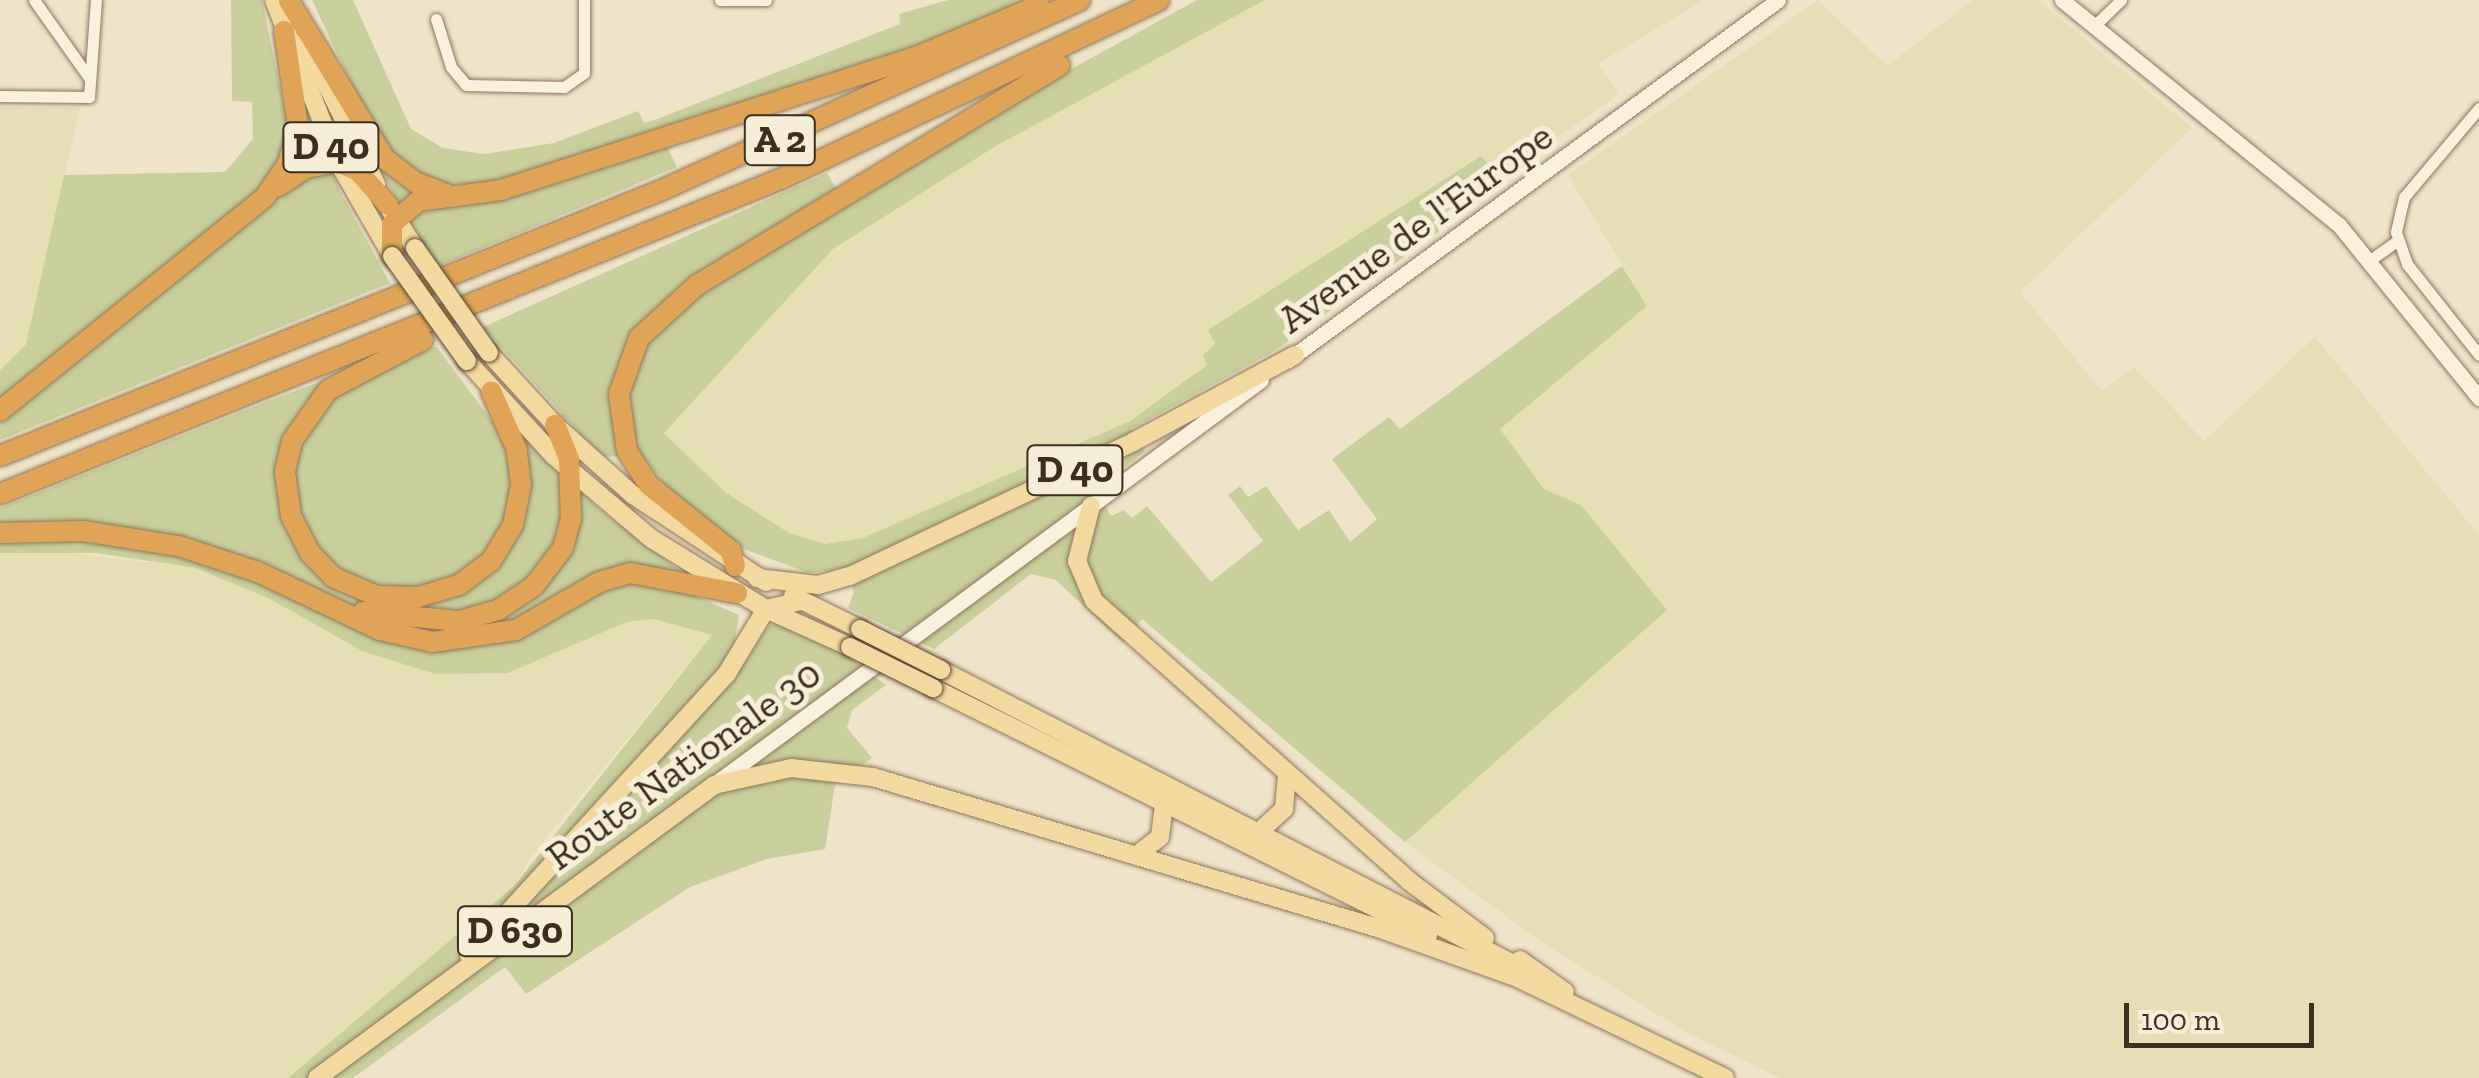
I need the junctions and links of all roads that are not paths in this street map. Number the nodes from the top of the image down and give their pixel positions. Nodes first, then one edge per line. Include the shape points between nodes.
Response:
1 (34, 0) edge
2 (96, 0) edge
3 (274, 0) edge
4 (289, 0) edge
5 (584, 0) edge
6 (720, 0) edge
7 (766, 0) edge
8 (1052, 0) edge
9 (1080, 0) edge
10 (1160, 0) edge
11 (1172, 0) edge
12 (1778, 0) edge
13 (2062, 0) edge
14 (2121, 0) edge
15 (436, 19) dead end
16 (2092, 27) junction
17 (284, 31) junction
18 (90, 79) junction
19 (0, 96) edge
20 (2479, 108) edge
21 (2479, 124) edge
22 (2462, 129) junction
23 (338, 162) junction
24 (459, 195) junction
25 (264, 197) junction
26 (391, 211) junction
27 (2397, 241) junction
28 (392, 256) junction
29 (596, 257) junction
30 (2370, 260) junction
31 (1295, 355) junction
32 (2479, 355) edge
33 (491, 391) junction
34 (2479, 398) edge
35 (0, 411) edge
36 (555, 426) junction
37 (0, 456) edge
38 (570, 470) junction
39 (0, 494) edge
40 (1091, 506) junction
41 (0, 533) edge
42 (735, 566) junction
43 (850, 576) junction
44 (757, 578) junction
45 (286, 584) junction
46 (738, 593) junction
47 (802, 600) junction
48 (766, 609) junction
49 (830, 614) junction
50 (850, 647) junction
51 (1136, 770) junction
52 (1287, 775) junction
53 (714, 785) junction
54 (1166, 808) junction
55 (1264, 832) junction
56 (1233, 840) junction
57 (1137, 856) junction
58 (1512, 976) junction
59 (442, 986) junction
60 (1564, 992) junction
61 (1617, 1023) junction
62 (316, 1078) edge
63 (1725, 1078) edge

1 - 18 street
2 - 18 street
3 - 17 main road, D 40
4 - 24 highway via 385,158 424,186
4 - 26 main road, D 40 via 331,100
5 - 15 street via 584,72 564,87 466,84 450,67
6 - 7 street
8 - 24 highway via 902,62 501,190
9 - 37 highway, A 2 via 662,190
10 - 29 highway, A 2 via 897,128
11 - 42 highway via 927,140 697,285 644,330 620,387 624,444 649,485 731,551
12 - 31 main road, Avenue de l'Europe / D 630
13 - 16 main road
14 - 16 street
16 - 30 main road via 2301,191
17 - 23 main road, D 40
17 - 25 highway via 298,127 292,154
18 - 19 street via 89,96
20 - 22 street
21 - 22 street
22 - 27 street via 2408,191
23 - 25 highway via 306,168
23 - 26 highway via 358,172
23 - 28 main road, D 40
24 - 26 highway
25 - 35 highway
26 - 28 highway
26 - 36 main road, D 40, bridge via 489,353
27 - 30 street
27 - 32 street via 2407,264
28 - 33 main road, D 40, bridge
29 - 33 highway via 366,365 314,404 288,451 286,492 299,535 325,570 353,588 408,598 450,590 492,561 513,525 521,485 517,450
29 - 39 highway, A 2
30 - 34 main road
31 - 40 main road, Avenue de l'Europe / D 630
31 - 43 main road, D 40 via 1133,442
33 - 38 main road, D 40
36 - 38 highway
36 - 42 main road, D 40 via 648,507
38 - 45 highway via 572,519 556,559 526,592 488,614 446,622 397,619
38 - 46 main road, D 40 via 664,548
40 - 52 main road via 1078,561 1094,601
40 - 53 main road, Route Nationale 30 / D 630
41 - 45 highway via 83,531 154,540
42 - 44 main road, D 40
43 - 44 main road, D 40 via 818,585
43 - 49 main road via 833,594
44 - 47 main road, D 40
45 - 46 highway via 380,630 442,642 516,630 621,575 648,572
46 - 48 main road, D 40
47 - 48 main road
47 - 49 main road, D 40
48 - 50 main road, D 40
48 - 59 main road via 726,674
49 - 50 main road
49 - 51 main road, D 40, bridge
50 - 54 main road, D 40, bridge
51 - 54 main road, D 40 via 1160,787
51 - 55 main road, D 40
52 - 55 main road via 1284,809
52 - 60 main road via 1434,902
53 - 57 main road, D 40 via 780,769 848,771
53 - 59 main road, Route Nationale 30 / D 630
54 - 56 main road, D 40
54 - 57 main road via 1160,837
55 - 56 main road
55 - 60 main road, D 40
56 - 58 main road, D 40
57 - 58 main road, D 40
58 - 61 main road, D 40
59 - 62 main road, Route Nationale 30 / D 630
60 - 61 main road, D 40
61 - 63 main road, D 40

